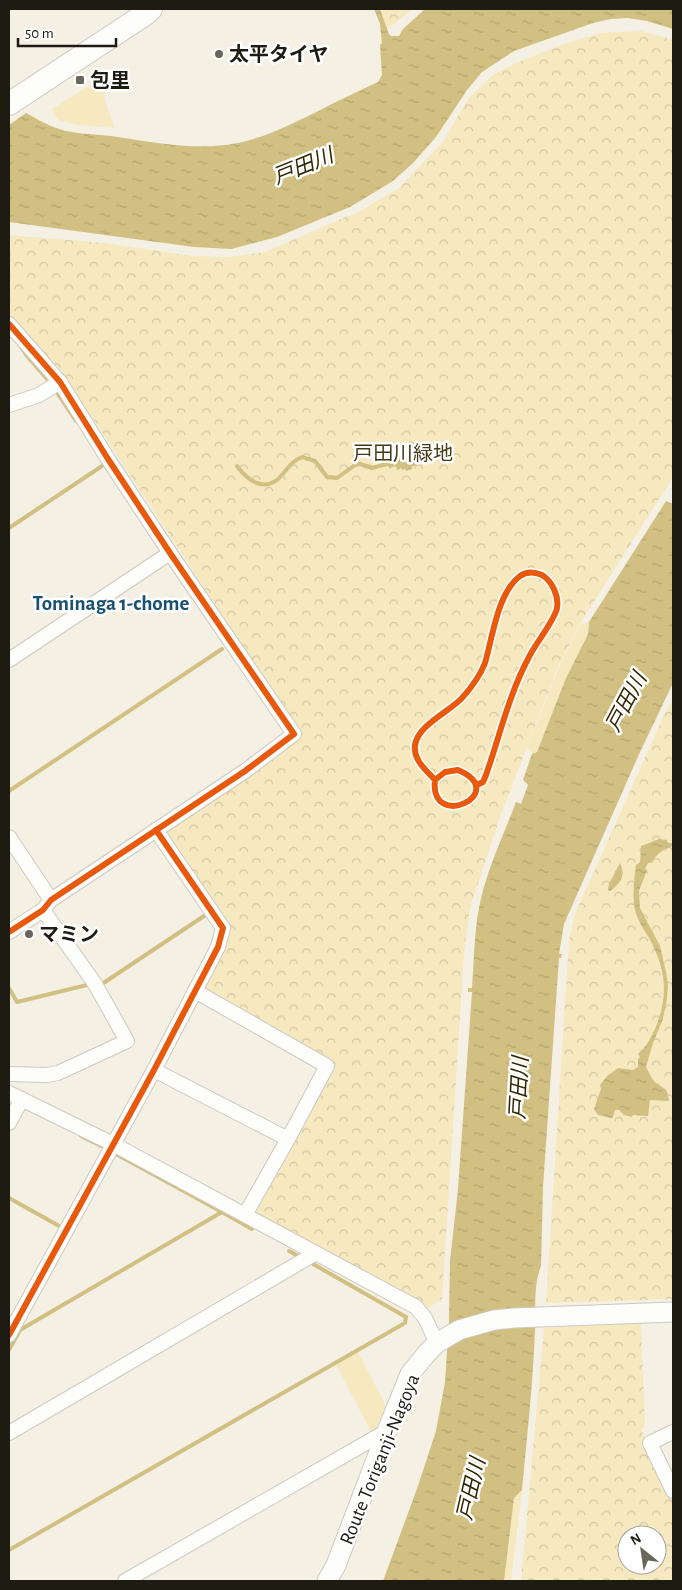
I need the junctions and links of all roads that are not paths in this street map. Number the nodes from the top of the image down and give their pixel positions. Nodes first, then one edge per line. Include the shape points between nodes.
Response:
1 (153, 10) edge
2 (9, 104) edge
3 (9, 324) edge
4 (60, 382) junction
5 (9, 405) edge
6 (170, 553) junction
7 (9, 660) edge
8 (156, 830) junction
9 (9, 838) edge
10 (47, 905) junction
11 (9, 932) edge
12 (195, 991) junction
13 (154, 1070) junction
14 (9, 1074) edge
15 (9, 1093) edge
16 (22, 1099) junction
17 (9, 1123) edge
18 (288, 1140) junction
19 (113, 1144) junction
20 (245, 1215) junction
21 (316, 1253) junction
22 (673, 1312) edge
23 (9, 1335) edge
24 (437, 1343) junction
25 (387, 1431) junction
26 (673, 1432) edge
27 (9, 1433) edge
28 (673, 1492) edge
29 (125, 1581) edge
30 (327, 1581) edge

1 - 2 highway
3 - 4 street
4 - 5 street via 39,395
4 - 6 street
6 - 7 street
6 - 8 street via 294,734
8 - 10 street
8 - 12 street via 223,928 218,948
9 - 10 street
10 - 11 street
10 - 14 street via 126,1041 58,1073
12 - 13 street
12 - 18 street via 327,1066
13 - 18 street
13 - 19 street
15 - 16 street
16 - 17 street
16 - 19 street
18 - 20 street
19 - 20 street
19 - 23 street
20 - 21 street
21 - 24 street via 416,1307
21 - 27 street
22 - 24 main road, Route Toriganji-Nagoya via 494,1320 458,1330
24 - 25 main road, Route Toriganji-Nagoya via 410,1374
25 - 29 street
25 - 30 main road, Route Toriganji-Nagoya
26 - 28 street via 650,1443

